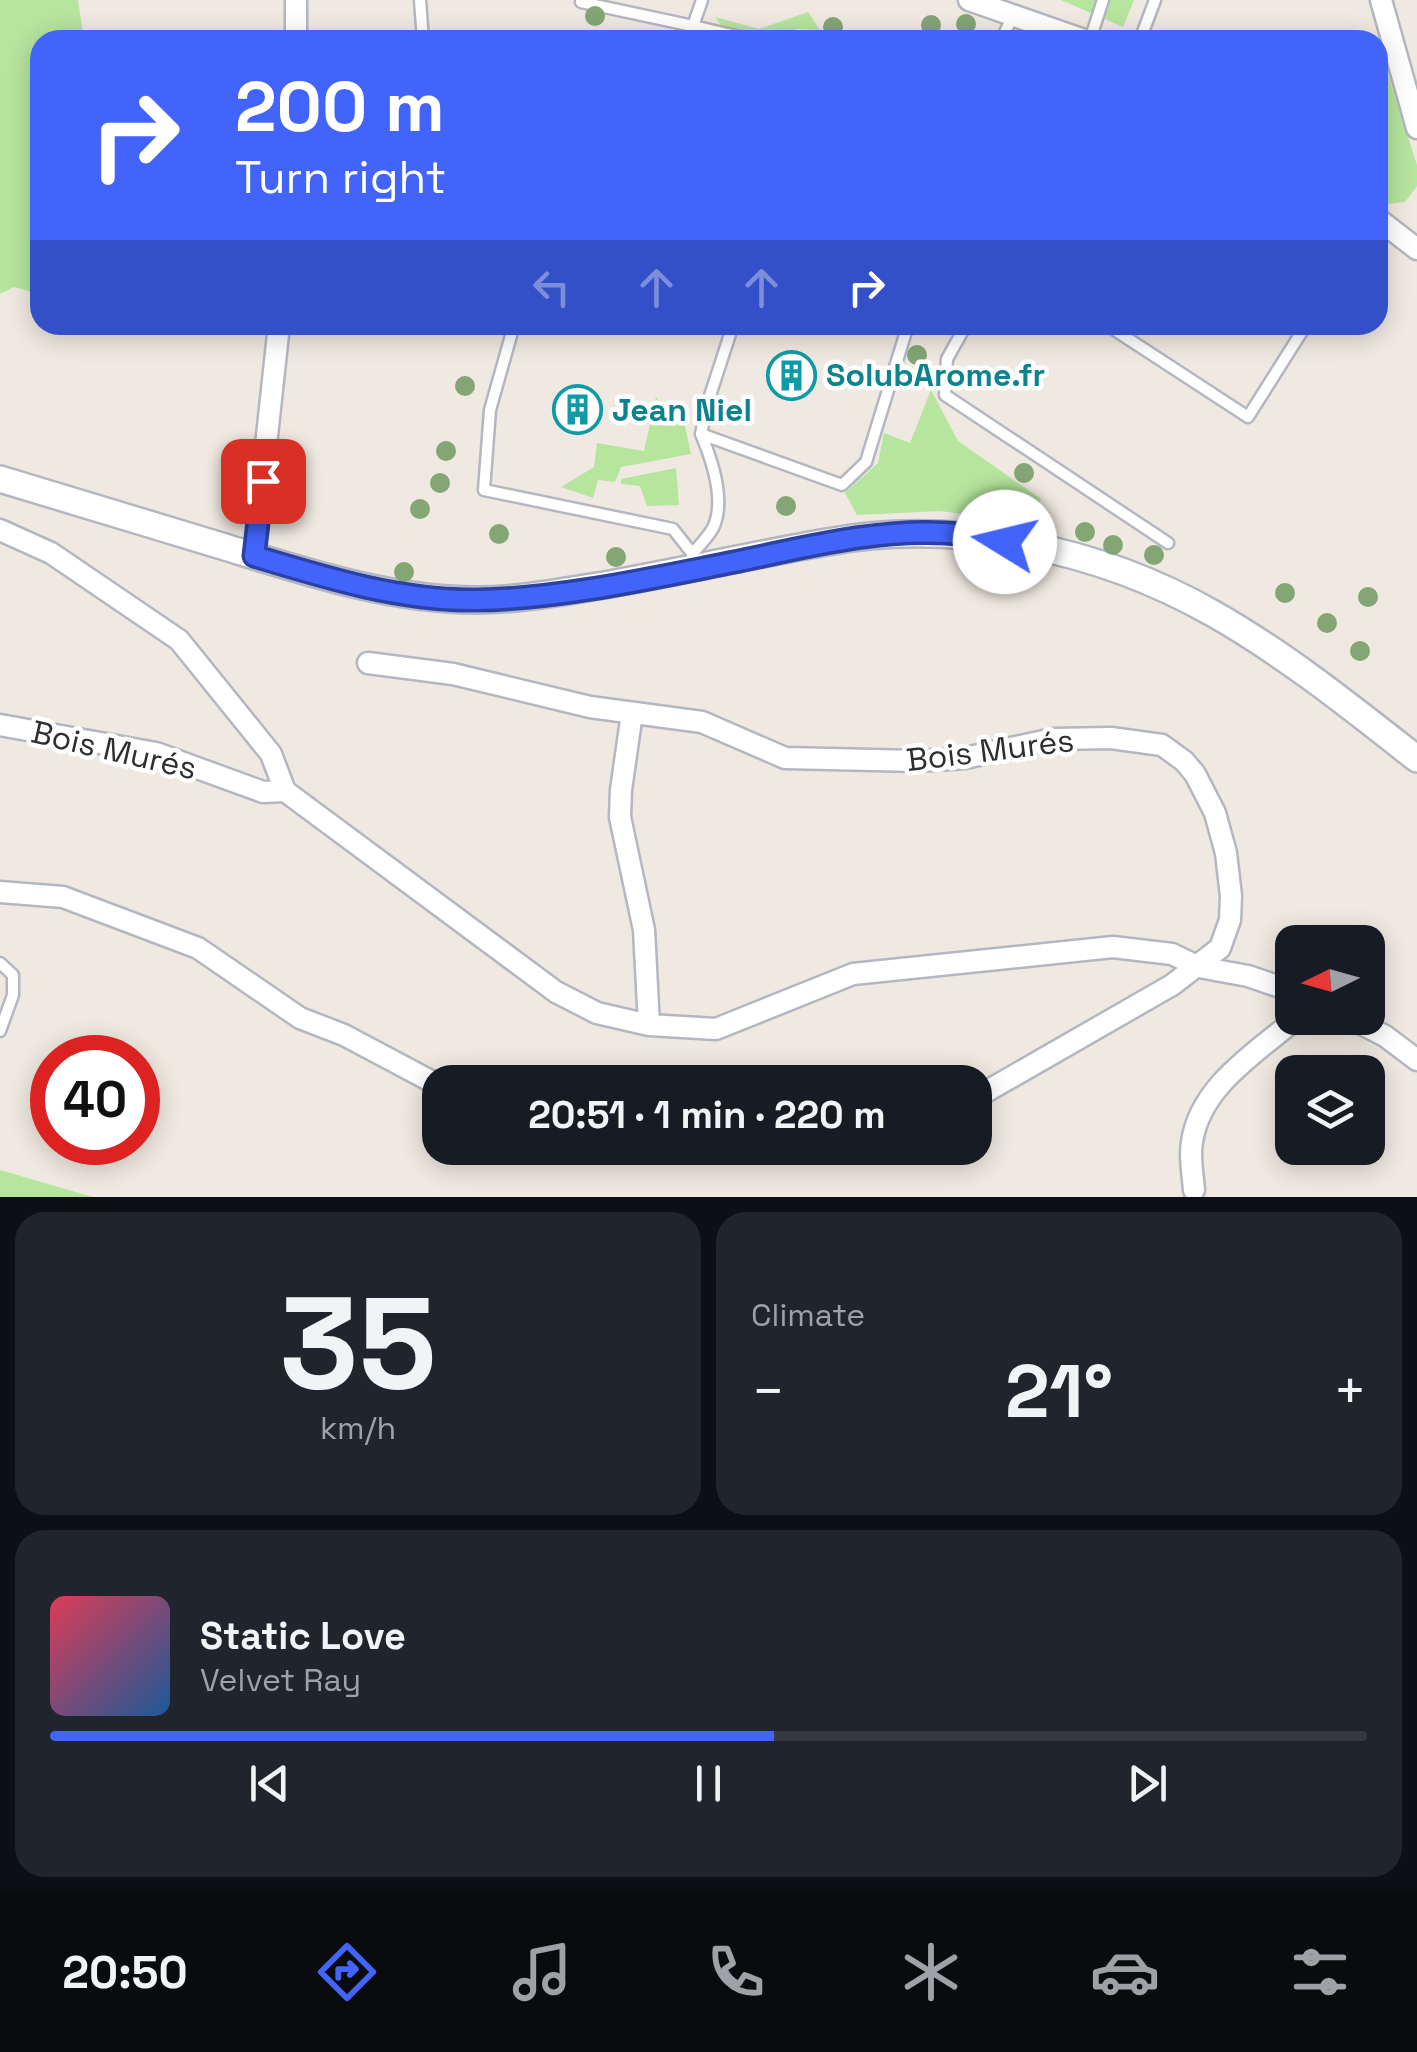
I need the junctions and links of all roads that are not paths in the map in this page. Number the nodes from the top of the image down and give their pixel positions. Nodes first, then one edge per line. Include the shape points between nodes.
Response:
1 (296, 0) edge
2 (420, 0) edge
3 (702, 0) edge
4 (969, 0) edge
5 (1104, 0) edge
6 (1155, 0) edge
7 (1380, 0) edge
8 (582, 2) edge
9 (1014, 14) junction
10 (693, 26) junction
11 (296, 30) edge
12 (422, 30) edge
13 (710, 30) edge
14 (1006, 30) edge
15 (1046, 30) edge
16 (1091, 30) edge
17 (1144, 30) edge
18 (1417, 128) edge
19 (1388, 227) edge
20 (1417, 250) edge
21 (278, 335) edge
22 (511, 335) edge
23 (731, 335) edge
24 (905, 335) edge
25 (960, 335) edge
26 (1122, 335) edge
27 (1300, 335) edge
28 (702, 434) junction
29 (0, 479) edge
30 (0, 530) edge
31 (1168, 543) dead end
32 (254, 556) junction
33 (698, 560) junction
34 (368, 663) dead end
35 (632, 714) junction
36 (0, 725) edge
37 (1417, 759) edge
38 (286, 791) junction
39 (0, 892) edge
40 (0, 962) edge
41 (1199, 967) junction
42 (1275, 986) edge
43 (649, 1024) junction
44 (0, 1031) edge
45 (1277, 1035) edge
46 (1383, 1035) edge
47 (1417, 1060) edge
48 (422, 1076) edge
49 (992, 1088) edge
50 (1194, 1190) dead end

1 - 11 street
2 - 12 lane
3 - 10 lane
4 - 9 street
5 - 16 lane
6 - 17 lane
7 - 18 street
8 - 10 lane
9 - 14 lane
9 - 15 street
10 - 13 lane
19 - 20 street
21 - 32 street
22 - 33 lane via 490,410 484,490 673,528
23 - 28 lane
24 - 28 lane via 866,462 842,485
25 - 31 lane via 946,359 946,394
26 - 27 lane via 1248,417
28 - 33 lane via 716,470 716,511
29 - 32 street
30 - 38 street, Bois Murés via 51,554 179,640 271,754
32 - 33 street via 392,592 475,600 542,595
33 - 37 street via 944,533 1036,547 1126,572 1213,613
34 - 35 street, Bois Murés via 454,674
35 - 41 street, Bois Murés via 702,722 785,758 965,758 1074,739 1162,745 1195,774 1226,853 1230,920 1220,948
35 - 43 street via 620,816 644,930
36 - 38 street, Bois Murés via 156,753 264,792
38 - 43 street, Bois Murés via 556,992 597,1013
39 - 48 street via 63,897 198,948 300,1018
40 - 44 lane via 13,975
41 - 42 street, Bois Murés
41 - 43 street, Bois Murés via 1172,954 1113,947 853,974 716,1029
41 - 49 street, Bois Murés
45 - 50 street via 1201,1108 1191,1144
46 - 47 street

